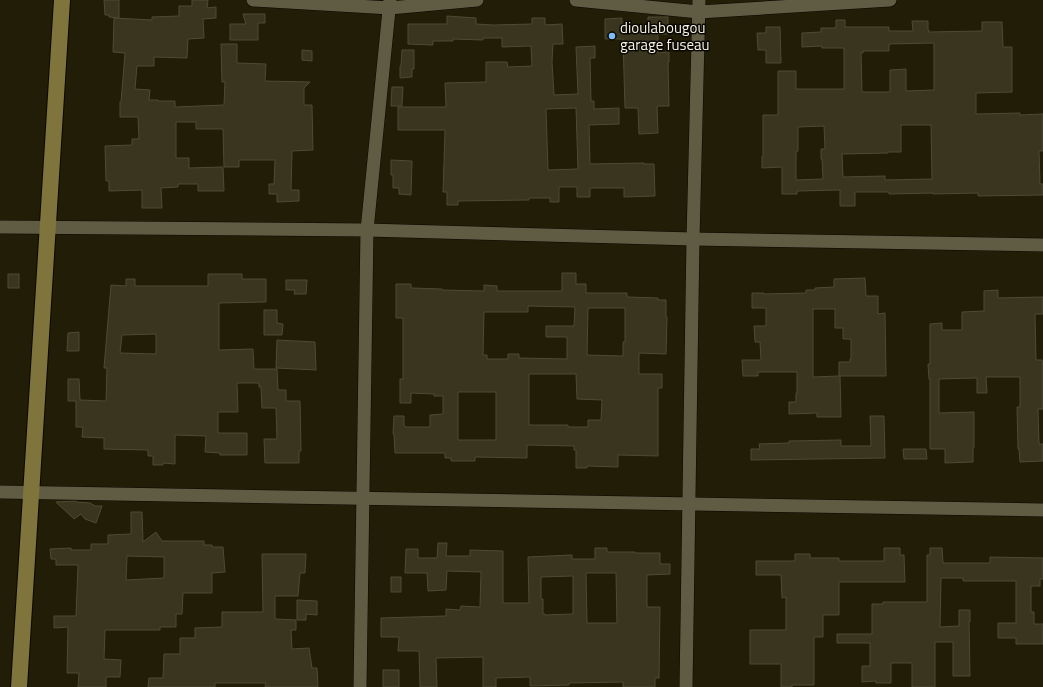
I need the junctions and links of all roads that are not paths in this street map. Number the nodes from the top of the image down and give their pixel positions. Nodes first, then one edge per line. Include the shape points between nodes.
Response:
1 (62, 0) edge
2 (253, 0) edge
3 (478, 0) edge
4 (576, 0) edge
5 (890, 0) edge
6 (390, 4) edge
7 (699, 6) edge
8 (0, 227) edge
9 (48, 228) junction
10 (367, 230) junction
11 (693, 239) junction
12 (1043, 245) edge
13 (0, 492) edge
14 (31, 493) junction
15 (362, 499) junction
16 (689, 504) junction
17 (1043, 510) edge
18 (18, 687) edge
19 (360, 687) edge
20 (686, 687) edge

1 - 9 main road
2 - 6 street
3 - 6 street
4 - 7 street
5 - 7 street
6 - 10 street
7 - 11 street
8 - 9 street
9 - 10 street
9 - 14 main road
10 - 11 street
10 - 15 street
11 - 12 street
11 - 16 street
13 - 14 street
14 - 15 street
14 - 18 main road
15 - 16 street
15 - 19 street
16 - 17 street
16 - 20 street

